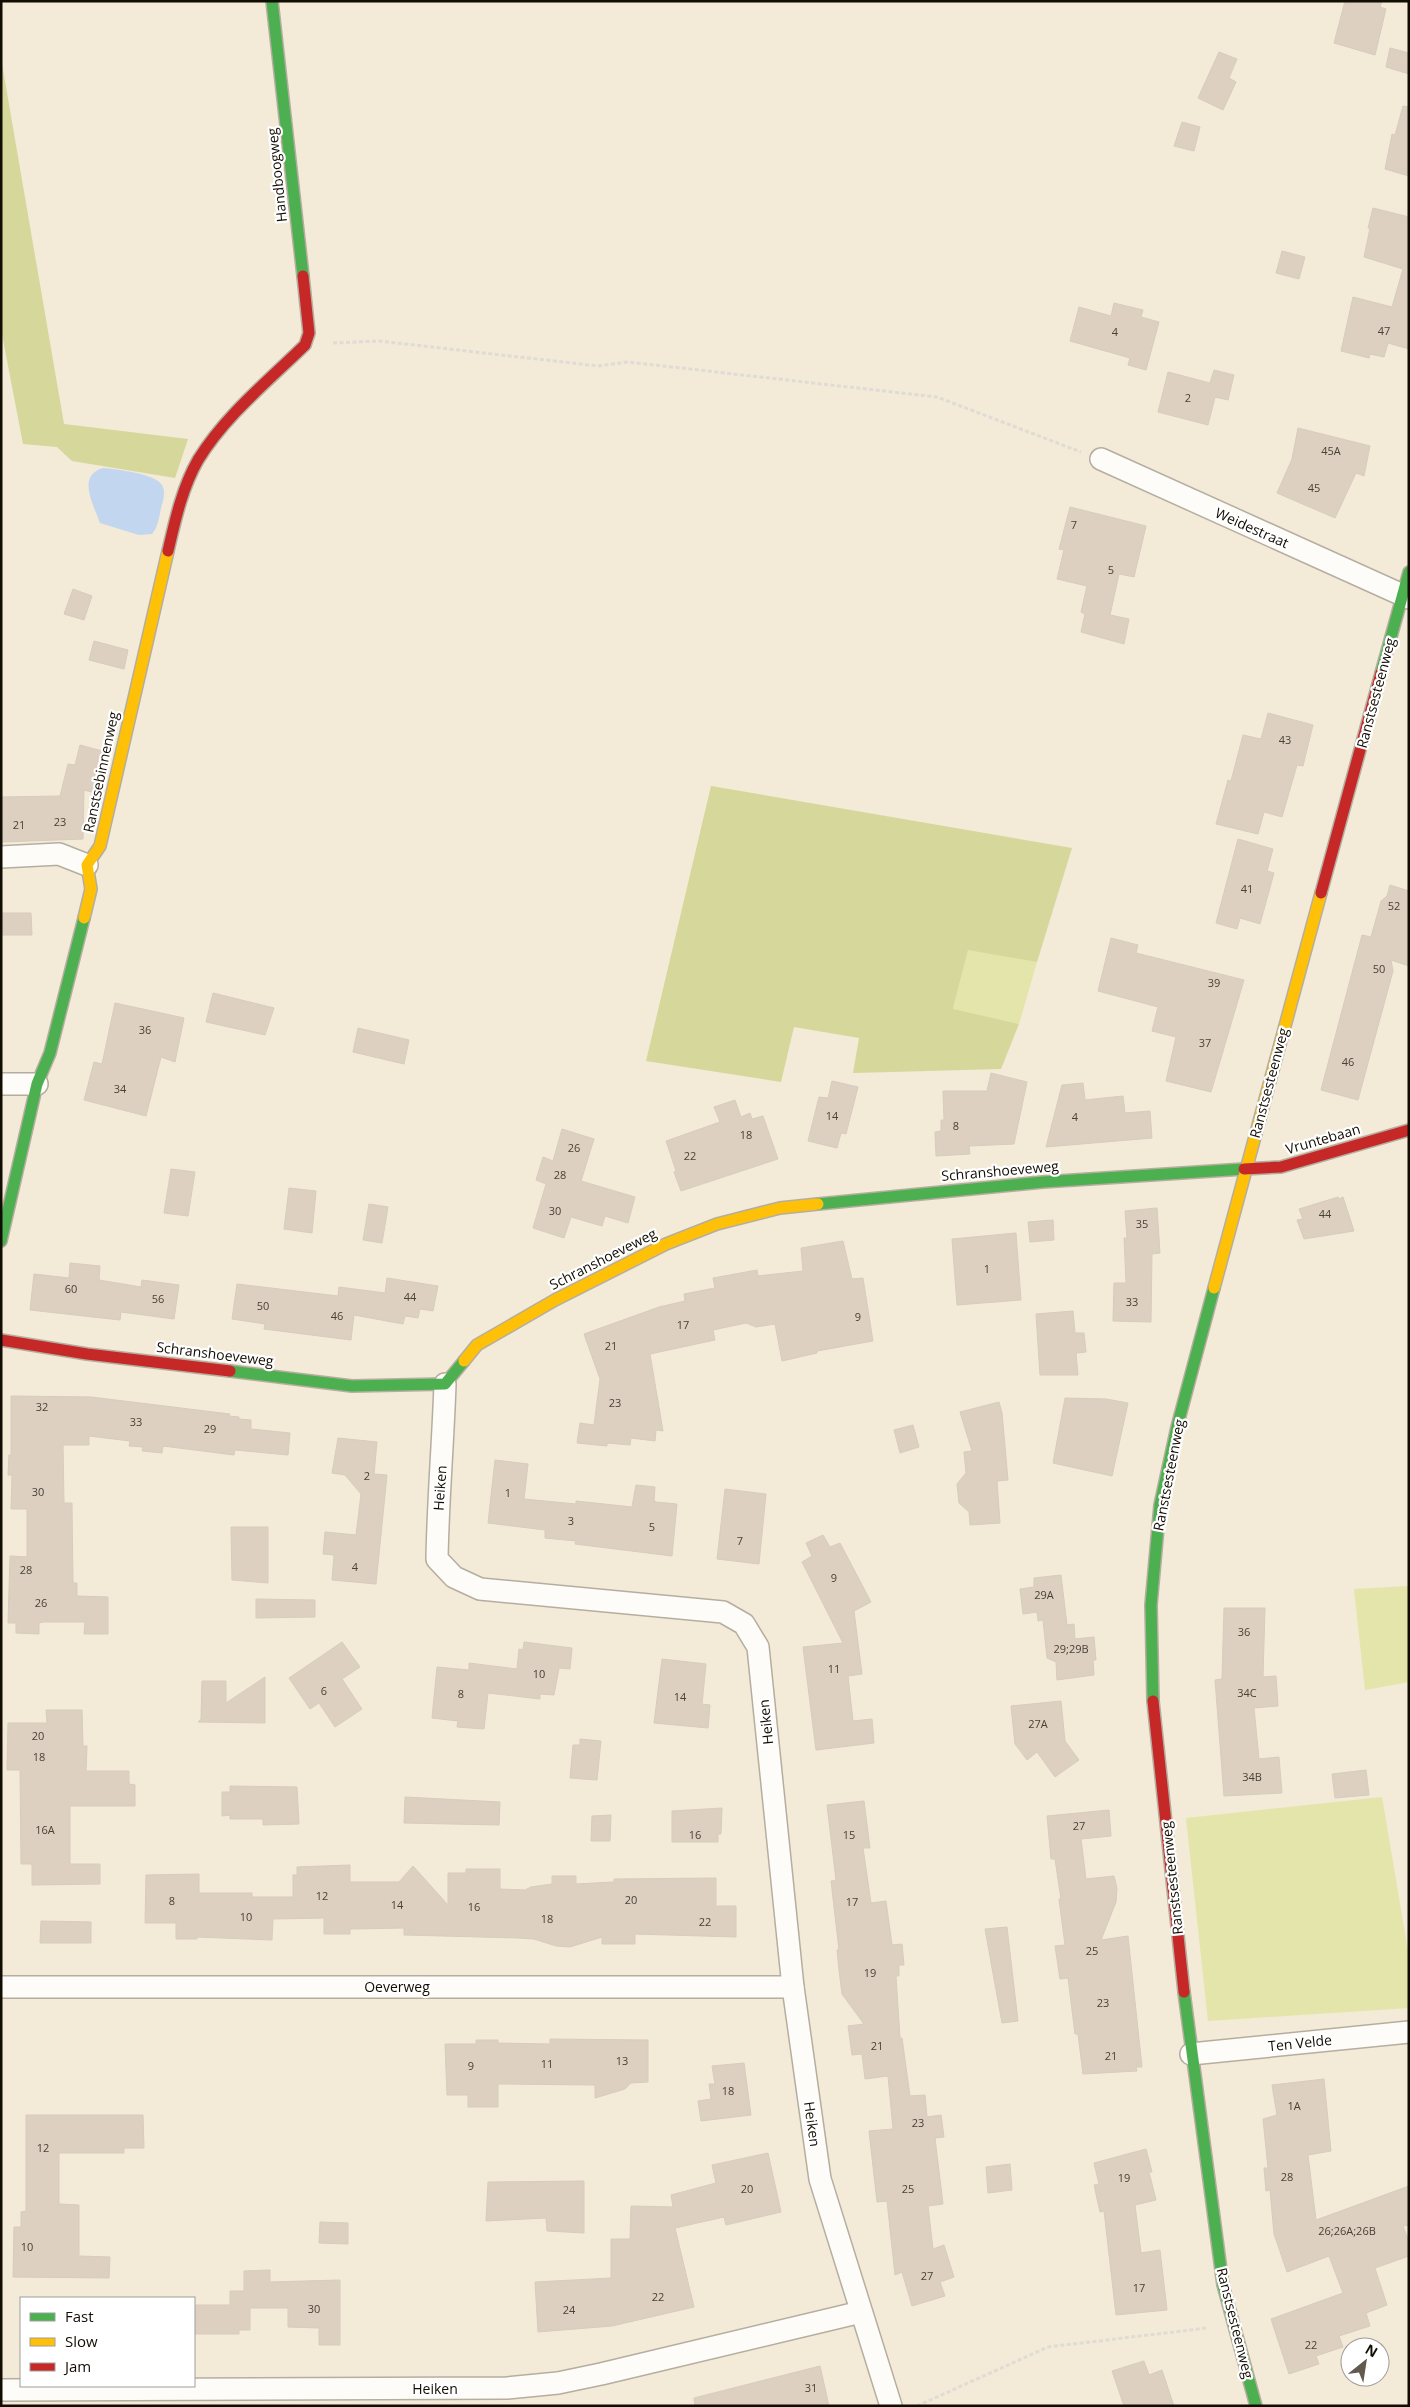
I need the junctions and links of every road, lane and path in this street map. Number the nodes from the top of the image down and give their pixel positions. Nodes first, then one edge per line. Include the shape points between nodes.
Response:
1 (272, 1) edge
2 (305, 345) junction
3 (1101, 459) joint
4 (1409, 572) edge
5 (1406, 597) edge
6 (1, 857) edge
7 (87, 865) junction
8 (1, 1084) edge
9 (37, 1084) junction
10 (1409, 1130) edge
11 (1245, 1170) junction
12 (1, 1241) edge
13 (1, 1340) edge
14 (445, 1384) junction
15 (1, 1987) edge
16 (793, 1987) junction
17 (1409, 2032) edge
18 (1192, 2054) junction
19 (861, 2312) junction
20 (1232, 2325) junction
21 (1, 2390) edge
22 (891, 2406) edge
23 (917, 2406) edge
24 (1256, 2406) edge

1 - 2 street, Handboogweg via 309,333
2 - 3 path via 379,341 598,366 628,362 937,397
2 - 7 street, Ranstsebinnenweg via 218,431 197,462 179,505 100,846
3 - 5 street, Weidestraat
4 - 5 street, Ranstsesteenweg
5 - 11 street, Ranstsesteenweg
6 - 7 street via 59,854
7 - 9 street via 91,889 50,1053
8 - 9 street
9 - 12 street
10 - 11 street, Vruntebaan via 1280,1167
11 - 14 street, Schranshoeveweg via 1044,1182 850,1200 780,1208 717,1224 666,1244 563,1296 486,1340
11 - 18 street, Ranstsesteenweg via 1168,1463 1160,1505 1152,1587 1152,1695
13 - 14 street, Schranshoeveweg via 87,1354 352,1386
14 - 16 street, Heiken via 437,1559 454,1578 480,1589 723,1612 744,1624 758,1647
15 - 16 street, Oeverweg
16 - 19 street, Heiken via 820,2179
17 - 18 street, Ten Velde
18 - 20 street, Ranstsesteenweg via 1223,2285
19 - 21 street, Heiken via 601,2374 558,2383 507,2388
19 - 22 street, Heiken
20 - 23 path via 1048,2347
20 - 24 street, Ranstsesteenweg

